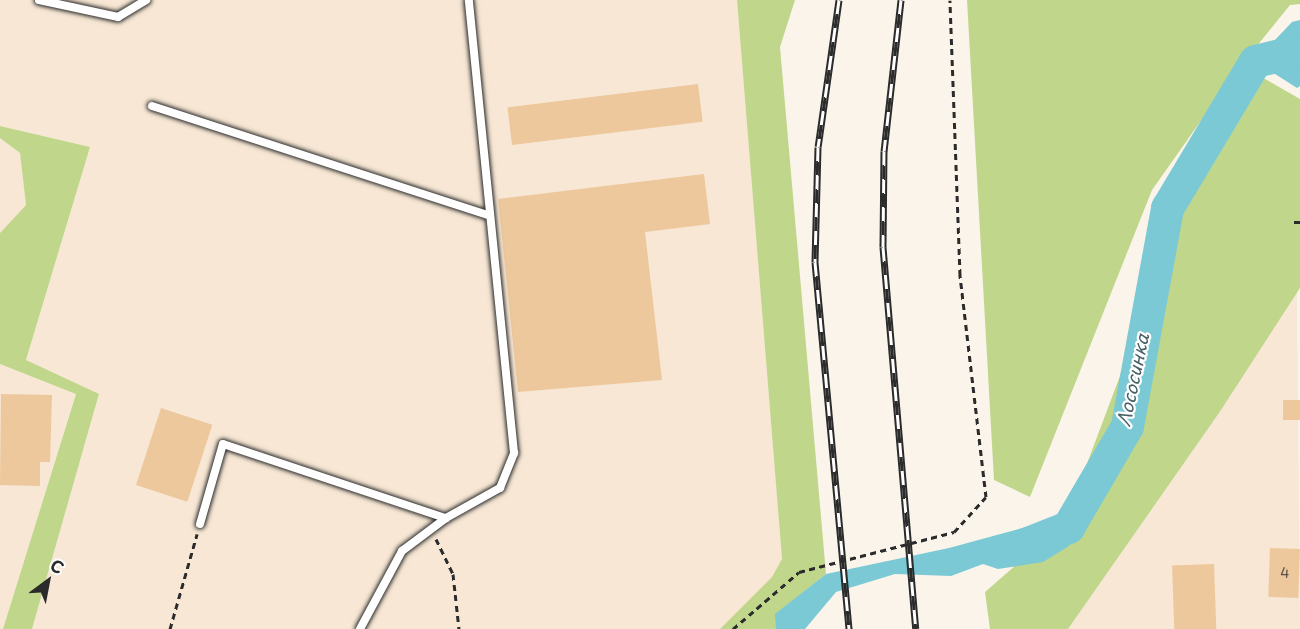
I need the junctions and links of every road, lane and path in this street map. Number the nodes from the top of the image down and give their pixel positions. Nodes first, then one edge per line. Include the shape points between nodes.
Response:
1 (39, 0) edge
2 (146, 0) edge
3 (469, 0) edge
4 (950, 0) edge
5 (152, 106) dead end
6 (488, 215) junction
7 (1294, 222) dead end
8 (1300, 222) edge
9 (446, 518) junction
10 (200, 524) joint
11 (430, 527) junction
12 (170, 629) edge
13 (360, 629) edge
14 (459, 629) edge
15 (733, 629) edge

1 - 2 lane via 118,17
3 - 6 lane
4 - 15 path via 960,274 986,497 954,532 800,572
5 - 6 lane
6 - 9 lane via 514,453 500,488
7 - 8 path
9 - 10 lane via 223,444
9 - 11 lane
10 - 12 path
11 - 13 lane via 402,551
11 - 14 path via 453,574

